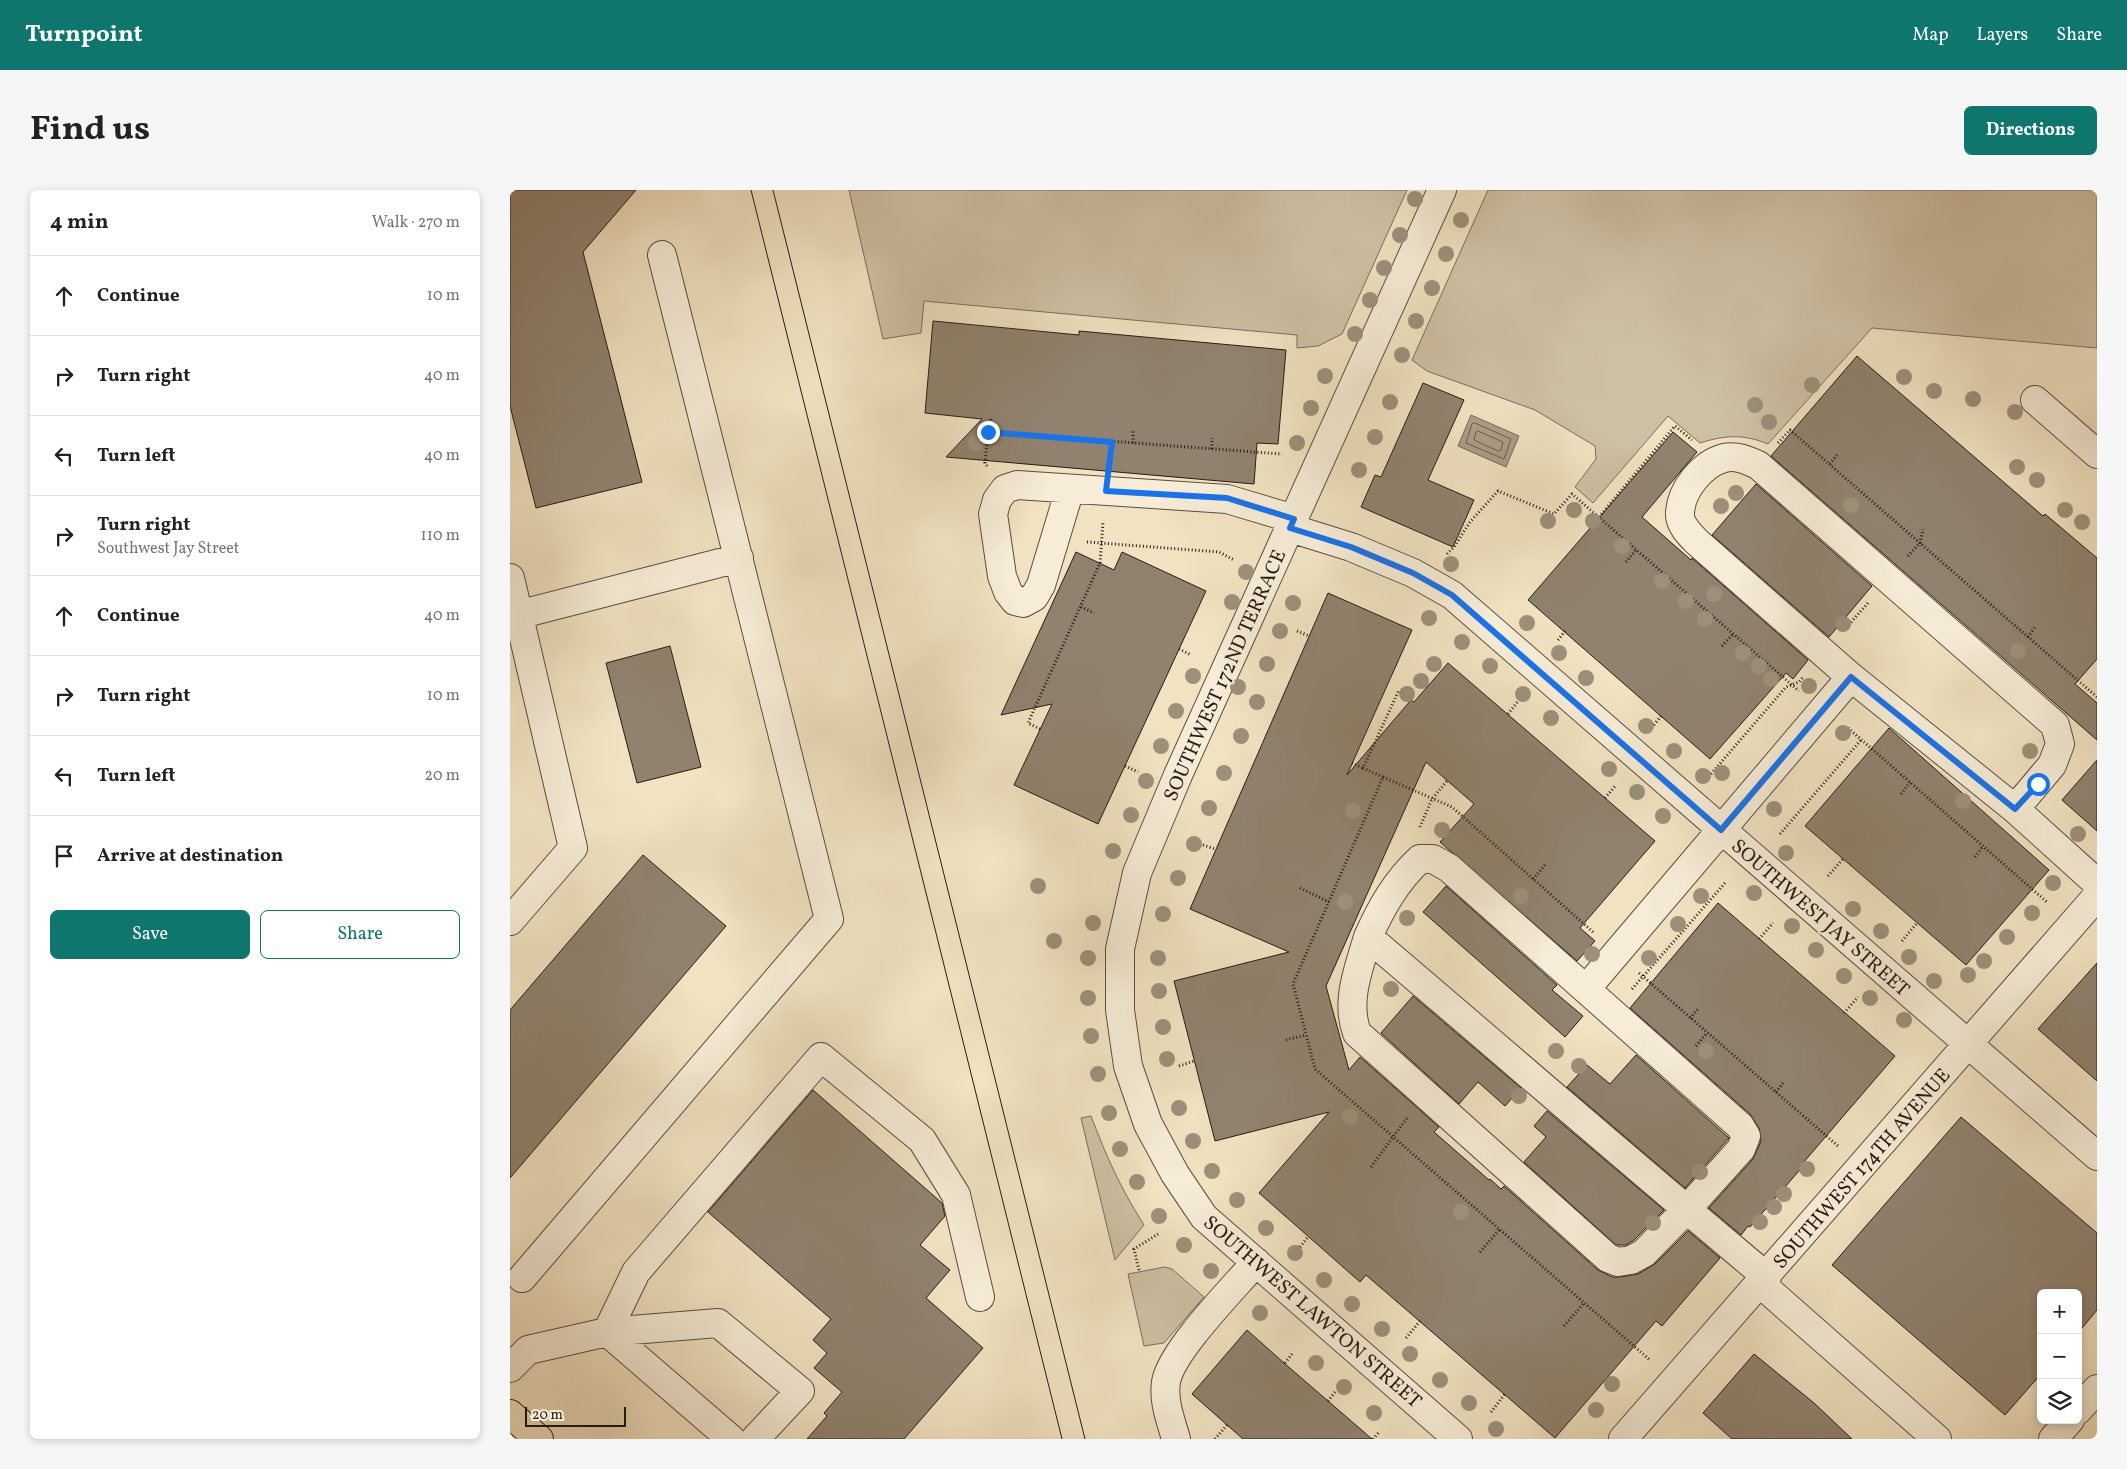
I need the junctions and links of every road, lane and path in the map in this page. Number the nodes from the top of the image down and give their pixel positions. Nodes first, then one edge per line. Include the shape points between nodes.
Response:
1 (1442, 190) edge
2 (662, 255) dead end
3 (2035, 400) dead end
4 (991, 419) dead end
5 (1134, 431) dead end
6 (1212, 438) dead end
7 (1112, 442) junction
8 (1133, 443) junction
9 (1212, 450) junction
10 (1282, 454) dead end
11 (2097, 454) edge
12 (1837, 455) dead end
13 (1830, 464) dead end
14 (1070, 488) junction
15 (1106, 491) junction
16 (1292, 523) junction
17 (1055, 540) junction
18 (1101, 544) junction
19 (1636, 550) junction
20 (1446, 554) dead end
21 (738, 558) junction
22 (1234, 560) dead end
23 (1626, 562) dead end
24 (510, 578) edge
25 (1081, 607) junction
26 (1094, 613) dead end
27 (514, 616) edge
28 (2035, 627) dead end
29 (1296, 631) dead end
30 (1565, 632) dead end
31 (1733, 634) junction
32 (1309, 636) dead end
33 (2028, 637) dead end
34 (1558, 640) dead end
35 (1722, 646) dead end
36 (1178, 649) dead end
37 (1191, 654) dead end
38 (1851, 677) junction
39 (1398, 690) dead end
40 (1519, 700) dead end
41 (1823, 710) junction
42 (1508, 714) dead end
43 (1662, 716) dead end
44 (1654, 725) dead end
45 (1040, 729) dead end
46 (1862, 740) junction
47 (1352, 763) dead end
48 (1125, 766) dead end
49 (1363, 768) junction
50 (1138, 772) dead end
51 (1383, 777) dead end
52 (1447, 780) dead end
53 (1910, 782) junction
54 (1616, 785) dead end
55 (1901, 794) dead end
56 (1605, 798) dead end
57 (2015, 809) junction
58 (1721, 830) junction
59 (1780, 834) dead end
60 (1203, 845) dead end
61 (1983, 846) junction
62 (1215, 850) dead end
63 (1975, 857) dead end
64 (1420, 859) junction
65 (1843, 859) dead end
66 (1546, 865) dead end
67 (1828, 876) dead end
68 (1533, 879) dead end
69 (1726, 882) dead end
70 (2097, 883) edge
71 (1300, 888) dead end
72 (2097, 896) edge
73 (1329, 902) dead end
74 (2050, 905) dead end
75 (510, 921) edge
76 (1773, 923) dead end
77 (1917, 923) dead end
78 (1368, 937) junction
79 (1759, 939) dead end
80 (1902, 941) dead end
81 (1586, 989) junction
82 (1630, 991) dead end
83 (1858, 997) dead end
84 (1698, 1009) dead end
85 (1844, 1013) dead end
86 (1690, 1018) dead end
87 (1306, 1035) dead end
88 (1286, 1040) dead end
89 (1969, 1044) junction
90 (1194, 1060) dead end
91 (1128, 1066) joint
92 (1179, 1066) dead end
93 (1783, 1083) dead end
94 (1776, 1092) dead end
95 (1427, 1095) junction
96 (2097, 1156) edge
97 (1371, 1167) dead end
98 (1687, 1209) junction
99 (1499, 1230) dead end
100 (1158, 1234) dead end
101 (1308, 1237) dead end
102 (1300, 1246) dead end
103 (1480, 1252) dead end
104 (1256, 1262) junction
105 (1139, 1270) dead end
106 (522, 1278) dead end
107 (1764, 1280) junction
108 (980, 1297) dead end
109 (1584, 1303) dead end
110 (1420, 1321) dead end
111 (1564, 1326) dead end
112 (607, 1332) junction
113 (1406, 1338) dead end
114 (1292, 1354) dead end
115 (1284, 1363) dead end
116 (510, 1368) edge
117 (2097, 1389) edge
118 (1335, 1392) dead end
119 (1505, 1394) dead end
120 (1328, 1401) dead end
121 (2082, 1406) edge
122 (1491, 1412) dead end
123 (510, 1414) edge
124 (2066, 1424) edge
125 (1227, 1425) dead end
126 (1380, 1431) dead end
127 (539, 1439) edge
128 (731, 1439) edge
129 (755, 1439) edge
130 (1176, 1439) edge
131 (1215, 1439) edge
132 (1373, 1439) edge
133 (1458, 1439) edge
134 (1623, 1439) edge
135 (1937, 1439) edge
136 (2053, 1439) edge

1 - 16 street, SOUTHWEST 172ND TERRACE
2 - 21 street
3 - 11 street
4 - 7 path via 988,432
5 - 8 path
6 - 9 path
7 - 8 path
7 - 15 path
8 - 9 path
9 - 10 path
12 - 13 path
14 - 15 street, SOUTHWEST JAY STREET
14 - 17 street
14 - 17 street, SOUTHWEST JAY STREET via 1017,485 1004,489 997,500 993,514 1002,576 1015,601 1023,603 1034,597
15 - 16 street, SOUTHWEST JAY STREET via 1227,498
15 - 18 path
16 - 58 street, SOUTHWEST JAY STREET via 1413,573 1452,595
16 - 91 street, SOUTHWEST 172ND TERRACE via 1137,873 1120,949 1120,1010
17 - 18 path
18 - 22 path via 1219,552
18 - 25 path via 1100,563
19 - 20 path via 1572,494 1554,514 1498,491
19 - 23 path
19 - 31 path
21 - 27 street
21 - 106 street via 829,919
24 - 27 street
25 - 26 path
25 - 45 path via 1028,723
27 - 75 street via 573,848
28 - 33 path
29 - 32 path
30 - 34 path
31 - 35 path
31 - 41 path
36 - 37 path
38 - 41 street
38 - 57 street
38 - 57 street via 1686,530 1679,514 1684,496 1695,477 1709,465 1725,458 1742,458 1758,465 2055,725 2060,744 2052,764
39 - 49 path
40 - 42 path
41 - 46 path
41 - 58 street
43 - 44 path
46 - 53 path
46 - 59 path
47 - 49 path
48 - 50 path
49 - 51 path
52 - 64 path via 1432,798 1419,830
53 - 55 path
53 - 61 path
54 - 56 path
57 - 70 street
58 - 81 street
58 - 89 street, SOUTHWEST JAY STREET
60 - 62 path
61 - 63 path
61 - 74 path
64 - 78 street via 1382,906
64 - 81 street via 1433,859 1450,868
65 - 67 path
66 - 68 path
69 - 82 path
71 - 73 path
72 - 89 street, SOUTHWEST 174TH AVENUE
76 - 79 path
77 - 80 path
78 - 95 street via 1353,992 1352,1020 1357,1033
78 - 98 street
81 - 98 street via 1740,1126 1746,1136 1741,1149
83 - 85 path
84 - 86 path
87 - 88 path
89 - 96 street, SOUTHWEST JAY STREET
89 - 107 street, SOUTHWEST 174TH AVENUE
90 - 92 path
91 - 104 street, SOUTHWEST LAWTON STREET via 1148,1124 1174,1174 1204,1217
93 - 94 path
95 - 97 path
95 - 98 street via 1608,1258 1618,1262 1644,1253
98 - 107 street
99 - 103 path
100 - 105 path via 1134,1249
101 - 102 path
104 - 130 street via 1180,1351 1171,1368 1166,1382 1166,1400
104 - 133 street, SOUTHWEST LAWTON STREET
107 - 134 street, SOUTHWEST 174TH AVENUE
107 - 135 street
108 - 112 street via 956,1195 922,1140 821,1057 636,1272
109 - 111 path
110 - 113 path
112 - 116 street via 528,1350
112 - 128 street
112 - 129 street via 718,1324 800,1391
114 - 115 path
117 - 121 street
118 - 120 path
119 - 122 path
123 - 127 main road
124 - 136 street
125 - 131 path
126 - 132 path

